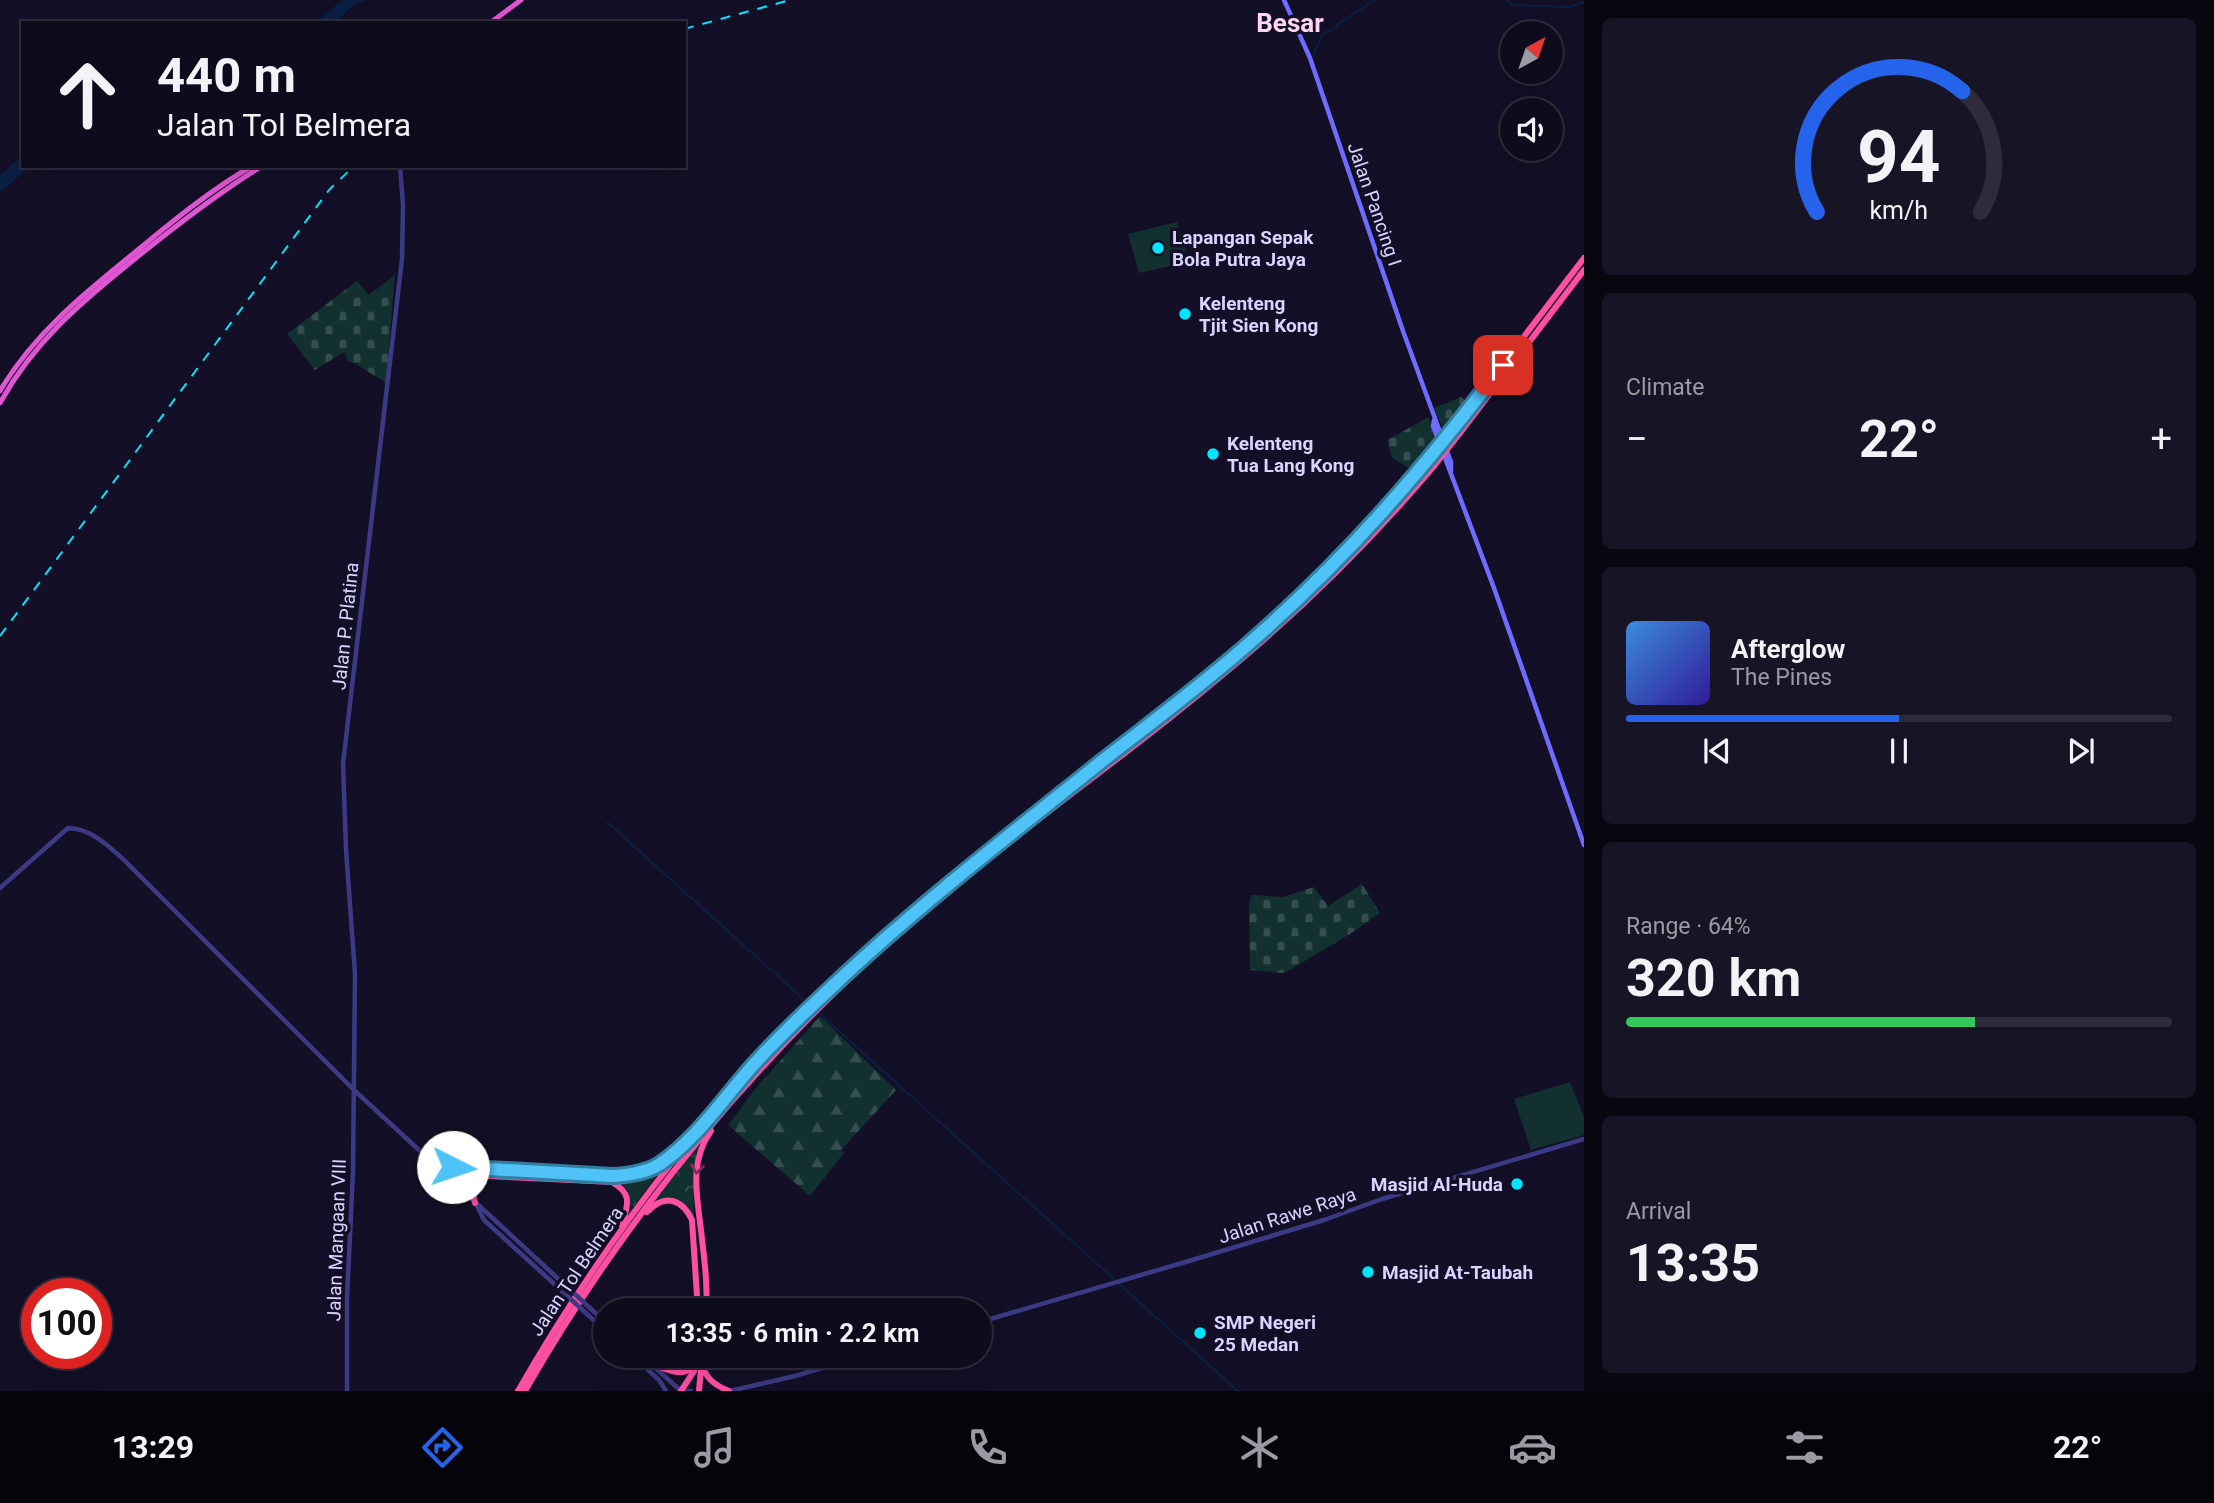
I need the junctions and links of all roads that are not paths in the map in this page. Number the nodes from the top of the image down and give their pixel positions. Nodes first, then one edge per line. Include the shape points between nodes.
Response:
1 (514, 0) edge
2 (521, 0) edge
3 (1284, 0) edge
4 (487, 21) edge
5 (493, 21) edge
6 (249, 168) edge
7 (259, 168) edge
8 (400, 168) edge
9 (1584, 258) edge
10 (1584, 270) edge
11 (0, 391) edge
12 (0, 403) edge
13 (1457, 431) junction
14 (1584, 845) edge
15 (0, 888) edge
16 (806, 1017) junction
17 (352, 1089) junction
18 (726, 1109) junction
19 (701, 1126) junction
20 (1584, 1139) edge
21 (434, 1165) junction
22 (488, 1176) junction
23 (451, 1181) junction
24 (475, 1203) junction
25 (624, 1230) junction
26 (697, 1298) edge
27 (707, 1298) edge
28 (590, 1313) junction
29 (593, 1315) edge
30 (593, 1316) edge
31 (992, 1319) edge
32 (646, 1368) edge
33 (655, 1368) edge
34 (665, 1368) edge
35 (688, 1368) edge
36 (695, 1368) edge
37 (699, 1368) edge
38 (702, 1368) edge
39 (820, 1368) edge
40 (742, 1390) edge
41 (347, 1391) edge
42 (517, 1391) edge
43 (525, 1391) edge
44 (666, 1391) edge
45 (682, 1391) edge
46 (691, 1391) edge
47 (699, 1391) edge
48 (729, 1391) edge

1 - 4 highway
2 - 5 highway
3 - 14 main road, Jalan Pancing I via 1310,58
6 - 11 highway via 191,207 66,310 24,355
7 - 12 highway via 210,199 74,309 34,352
8 - 17 street, Jalan P. Platina via 402,259 343,764 355,974
9 - 13 highway, Jalan Tol Belmera
10 - 13 highway, Jalan Tol Belmera
13 - 16 highway, Jalan Tol Belmera, bridge via 1342,557 1254,640 925,902
15 - 17 street via 68,828 91,834 124,860
16 - 18 highway, Jalan Tol Belmera
16 - 19 highway, Jalan Tol Belmera via 757,1061
17 - 21 street
17 - 41 street, Jalan Mangaan VIII
18 - 25 highway, Jalan Tol Belmera
18 -> 27 highway via 707,1136 695,1177
19 - 21 highway via 662,1163 635,1174
19 - 25 highway, Jalan Tol Belmera
20 - 31 street, Jalan Rawe Raya
21 - 23 street
22 - 23 highway via 466,1175
22 - 24 highway via 473,1184
22 - 25 highway via 612,1182 626,1192
23 - 24 street
24 - 28 street, bridge
25 - 26 highway via 657,1203 670,1200 682,1205 692,1220
25 - 42 highway, Jalan Tol Belmera via 576,1294
25 - 43 highway, Jalan Tol Belmera
28 - 29 street
28 - 30 street
32 - 44 street
33 - 45 street
34 - 35 highway via 676,1373
36 - 45 highway
37 - 47 highway
38 - 48 highway via 706,1377
39 - 40 street
40 - 48 street
45 - 46 street

